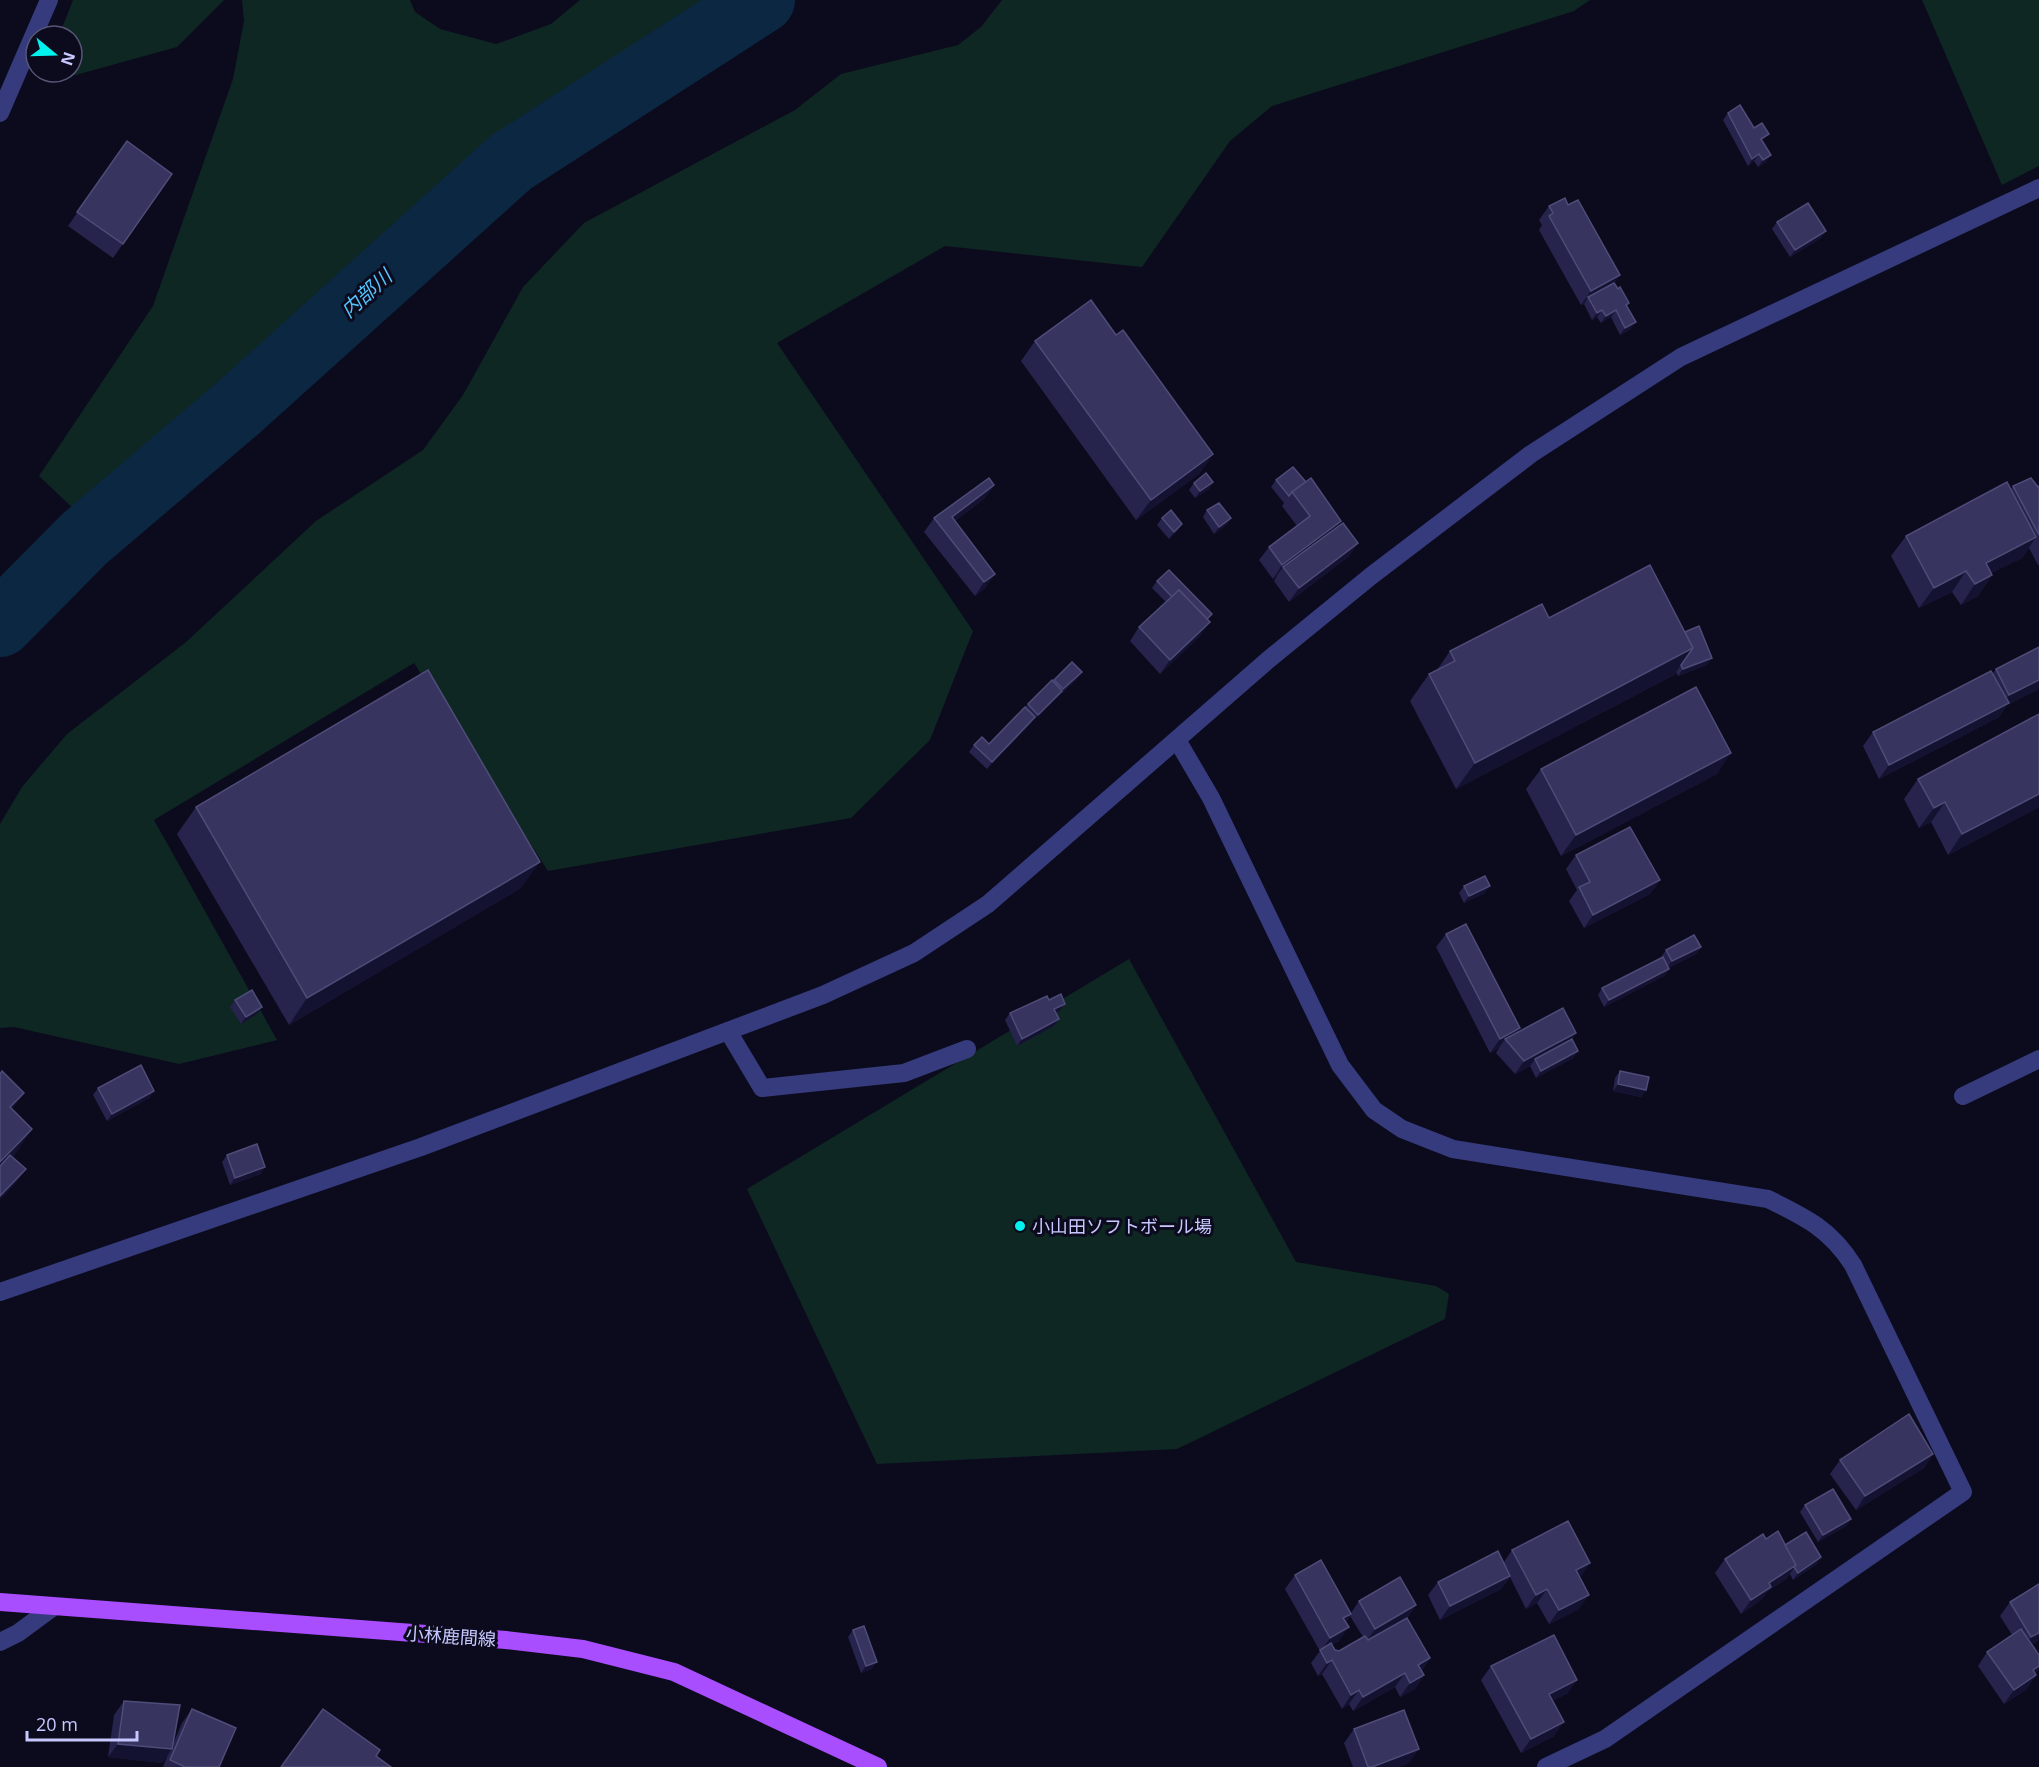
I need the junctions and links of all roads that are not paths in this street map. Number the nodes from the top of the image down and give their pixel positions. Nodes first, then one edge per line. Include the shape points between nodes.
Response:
1 (49, 0) edge
2 (0, 113) edge
3 (2039, 188) edge
4 (1177, 740) junction
5 (728, 1031) junction
6 (967, 1049) dead end
7 (2039, 1059) edge
8 (1963, 1096) dead end
9 (0, 1292) edge
10 (0, 1602) edge
11 (52, 1608) junction
12 (0, 1642) edge
13 (878, 1767) edge
14 (1546, 1767) edge

1 - 2 street
3 - 4 street via 1681,357 1621,395 1531,454 1371,576
4 - 5 street via 988,904 914,953 823,995
4 - 14 street via 1211,798 1340,1065 1374,1110 1402,1129 1453,1149 1768,1199 1803,1216 1838,1242 1853,1265 1963,1492 1605,1739
5 - 6 street via 762,1088 904,1073
5 - 9 street via 421,1148
7 - 8 street
10 - 11 main road, 小林鹿間線
11 - 12 street
11 - 13 main road, 小林鹿間線 via 506,1640 583,1649 674,1672

